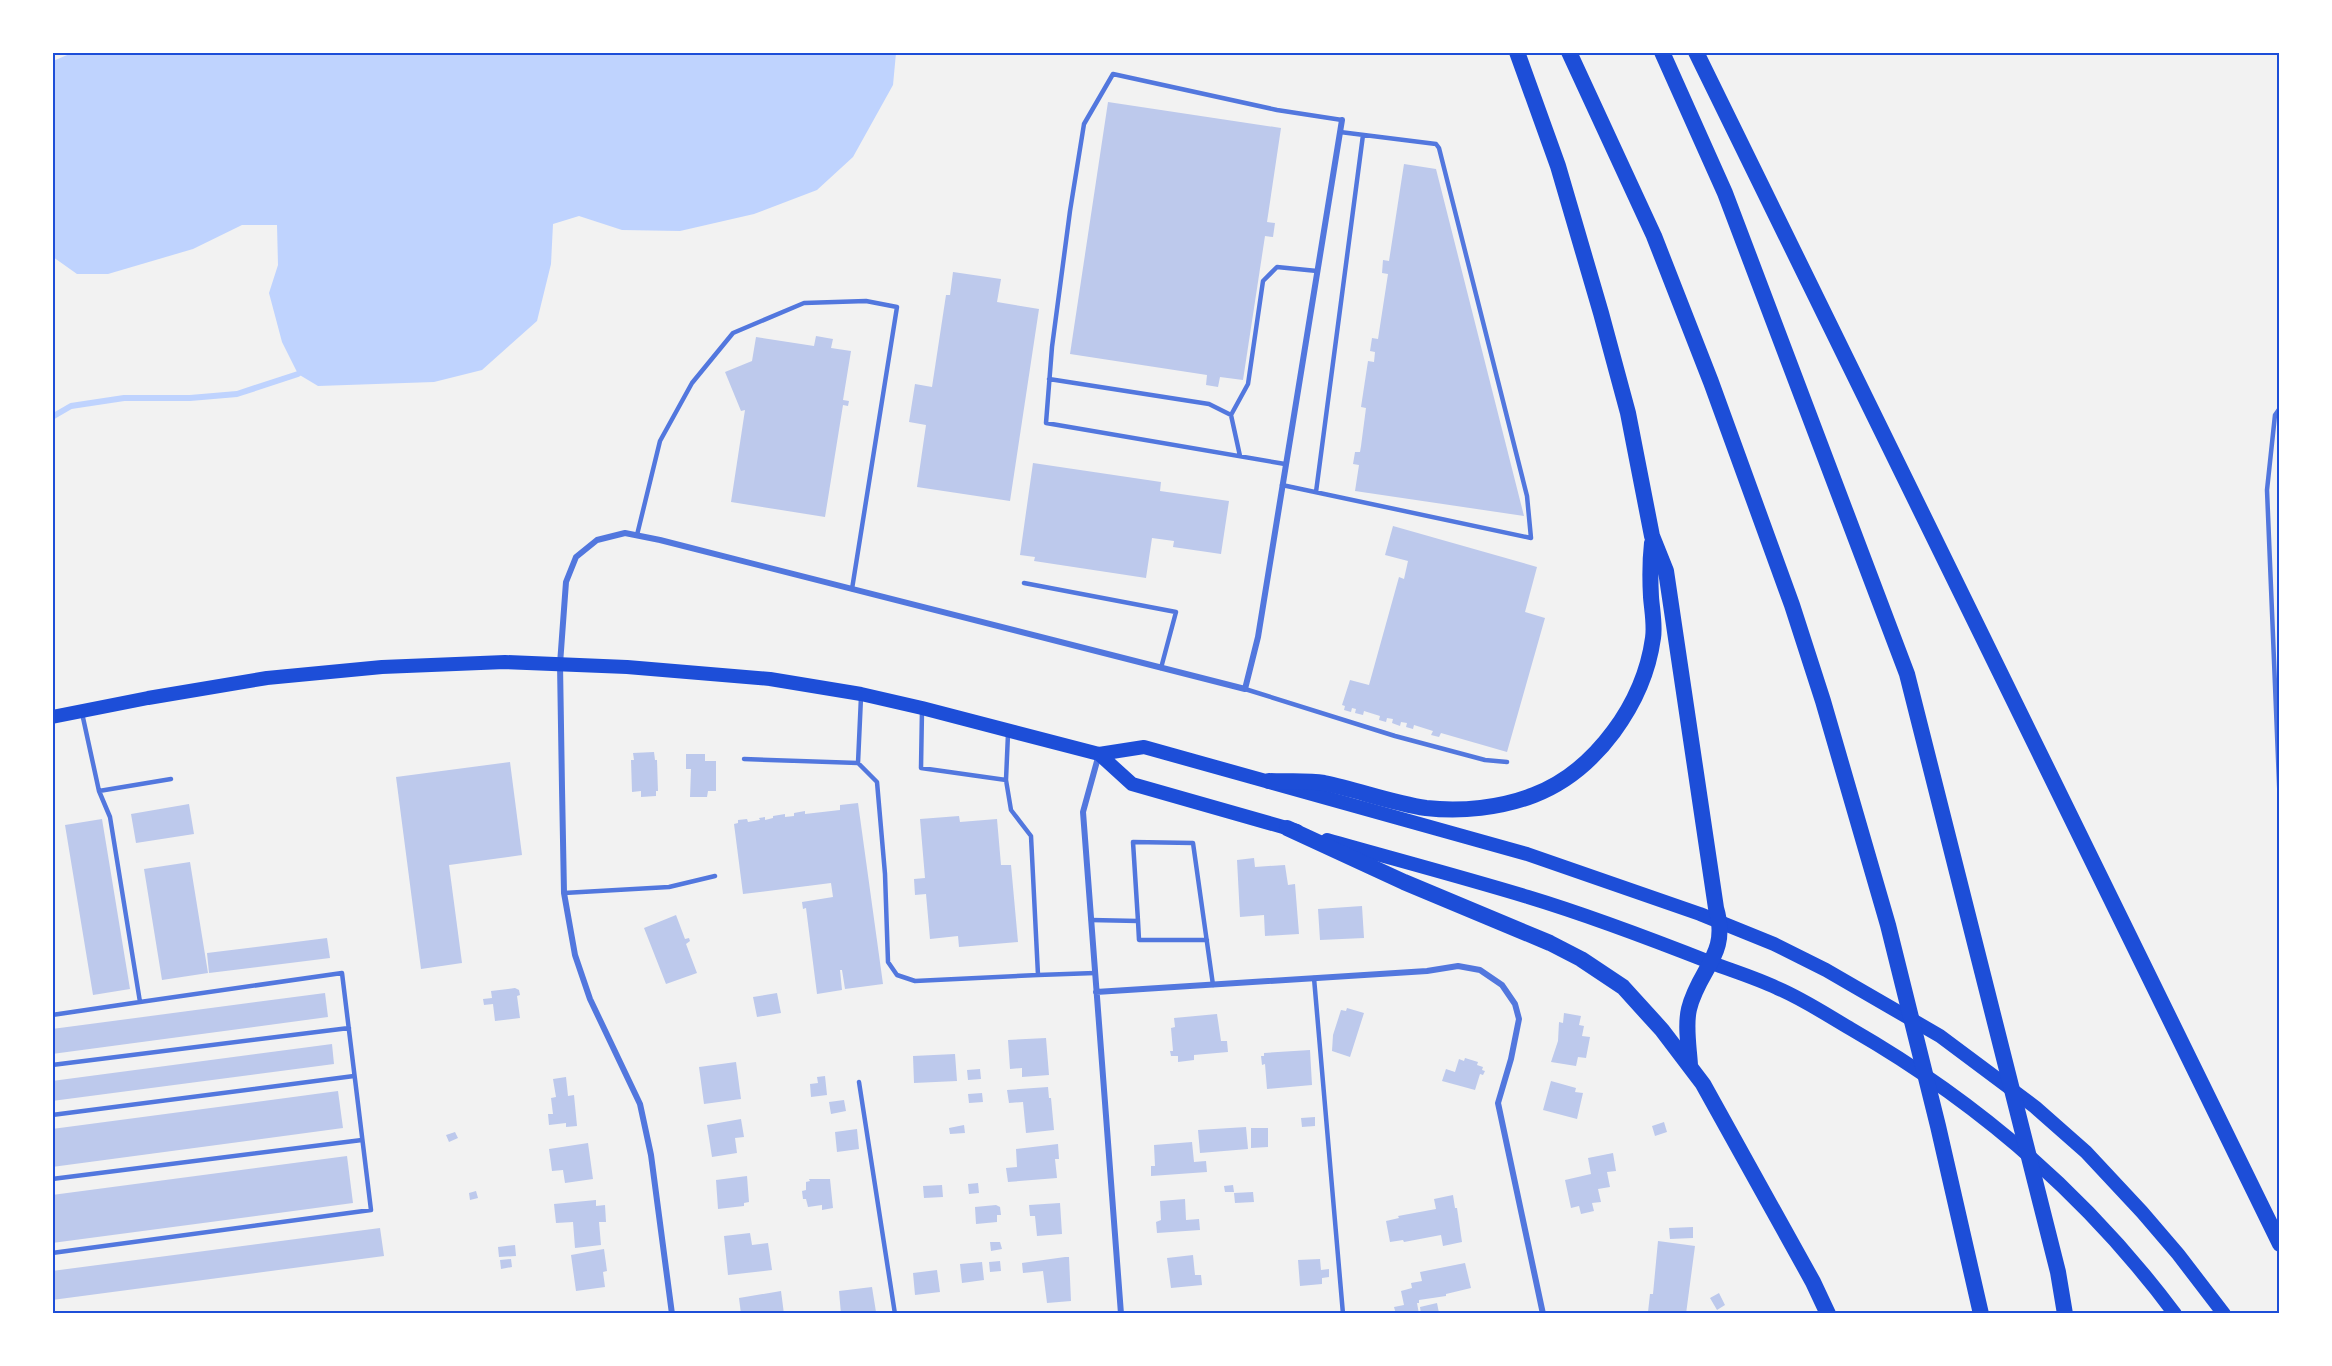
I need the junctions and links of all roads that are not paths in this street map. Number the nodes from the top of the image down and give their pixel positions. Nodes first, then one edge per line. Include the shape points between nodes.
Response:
1 (1517, 52) edge
2 (1569, 52) edge
3 (1662, 52) edge
4 (1696, 52) edge
5 (1342, 120) joint
6 (1340, 132) junction
7 (1363, 135) junction
8 (1317, 271) junction
9 (1049, 379) junction
10 (2280, 408) edge
11 (1232, 415) junction
12 (1240, 456) junction
13 (1285, 464) junction
14 (1282, 485) junction
15 (1316, 492) junction
16 (637, 535) junction
17 (1652, 536) junction
18 (1024, 583) dead end
19 (852, 589) junction
20 (560, 664) junction
21 (1161, 668) junction
22 (1245, 689) junction
23 (861, 694) junction
24 (922, 708) junction
25 (82, 711) junction
26 (52, 717) edge
27 (1008, 729) junction
28 (1099, 753) junction
29 (744, 759) dead end
30 (1507, 762) dead end
31 (858, 763) junction
32 (171, 779) dead end
33 (1006, 780) junction
34 (1269, 782) junction
35 (99, 791) junction
36 (2280, 807) edge
37 (1287, 828) junction
38 (715, 876) dead end
39 (564, 893) junction
40 (1091, 920) junction
41 (1138, 921) junction
42 (1720, 922) junction
43 (1207, 940) junction
44 (1712, 963) junction
45 (1095, 973) junction
46 (1038, 975) junction
47 (1314, 978) junction
48 (1213, 985) junction
49 (1096, 992) junction
50 (140, 1002) junction
51 (52, 1015) edge
52 (349, 1028) junction
53 (52, 1065) edge
54 (1690, 1065) junction
55 (354, 1076) junction
56 (859, 1082) dead end
57 (52, 1115) edge
58 (362, 1140) junction
59 (52, 1179) edge
60 (2280, 1244) edge
61 (52, 1253) edge
62 (2058, 1272) junction
63 (672, 1314) edge
64 (895, 1314) edge
65 (1121, 1314) edge
66 (1343, 1314) edge
67 (1543, 1314) edge
68 (1828, 1314) edge
69 (1981, 1314) edge
70 (2065, 1314) edge
71 (2076, 1314) edge
72 (2175, 1314) edge
73 (2224, 1314) edge

1 - 17 highway via 1558,166 1601,313 1628,412
2 - 69 highway via 1654,236 1792,605 1888,925
3 - 62 highway via 1725,193 1907,674
4 - 60 highway
5 - 6 street
5 - 9 lane via 1113,74 1084,124
6 - 7 lane
6 - 8 street
7 - 15 lane
7 - 15 lane via 1436,144 1439,148 1527,496 1531,538
8 - 11 lane via 1277,267 1263,281 1248,384
8 - 13 street
9 - 11 lane via 1209,404
9 - 12 lane via 1046,423
10 - 36 lane via 2275,415 2267,490
11 - 12 lane
12 - 13 lane
13 - 14 street
14 - 15 lane
14 - 22 street via 1258,637
16 - 19 street
16 - 19 lane via 660,441 692,383 733,333 804,303 866,301 897,307
16 - 20 street via 625,533 597,540 576,557 566,582
17 - 34 highway via 1653,637 1641,682 1614,730 1584,765 1553,786 1509,804 1466,809 1427,808 1322,783
17 - 42 highway via 1666,571
18 - 21 lane via 1176,612
19 - 21 street
20 - 23 main road via 730,675
20 - 25 main road via 443,664 329,671 211,687
20 - 39 street
21 - 22 street
22 - 30 lane via 1395,736 1485,760
23 - 24 main road
23 - 31 lane
24 - 27 main road
24 - 33 lane via 921,768
25 - 26 main road
25 - 35 lane
27 - 28 main road
27 - 33 lane
28 - 34 main road via 1144,747
28 - 37 main road via 1132,784
28 - 40 street via 1083,812
29 - 31 lane
31 - 46 lane via 878,782 888,962 897,975 915,981
32 - 35 lane
33 - 46 lane via 1011,810 1031,836
34 - 42 main road via 1527,854
35 - 50 lane via 110,817
37 - 44 main road via 1530,897
37 - 54 highway via 1581,959 1623,987
38 - 39 lane via 669,887
39 - 63 street via 575,955 590,999 640,1104 651,1155
40 - 41 lane
40 - 45 street
41 - 43 lane via 1139,940
41 - 43 lane via 1133,842 1193,843
42 - 44 highway via 1719,945
42 - 73 main road via 1818,966 1940,1036 1981,1065 2086,1152 2178,1254
43 - 48 lane
44 - 54 highway via 1699,980 1688,1010
44 - 72 main road via 1776,987 1893,1053 1955,1094 2054,1177 2097,1221
45 - 46 lane
45 - 49 street
47 - 48 street
47 - 66 lane
47 - 67 street via 1458,966 1480,970 1502,985 1511,998 1519,1019 1498,1103
48 - 49 street
49 - 65 street
50 - 51 lane
50 - 52 lane via 342,974
52 - 53 lane
52 - 55 lane
54 - 68 highway
55 - 57 lane
55 - 58 lane
56 - 64 lane
58 - 59 lane
58 - 61 lane via 371,1210
62 - 70 highway
62 - 71 highway

